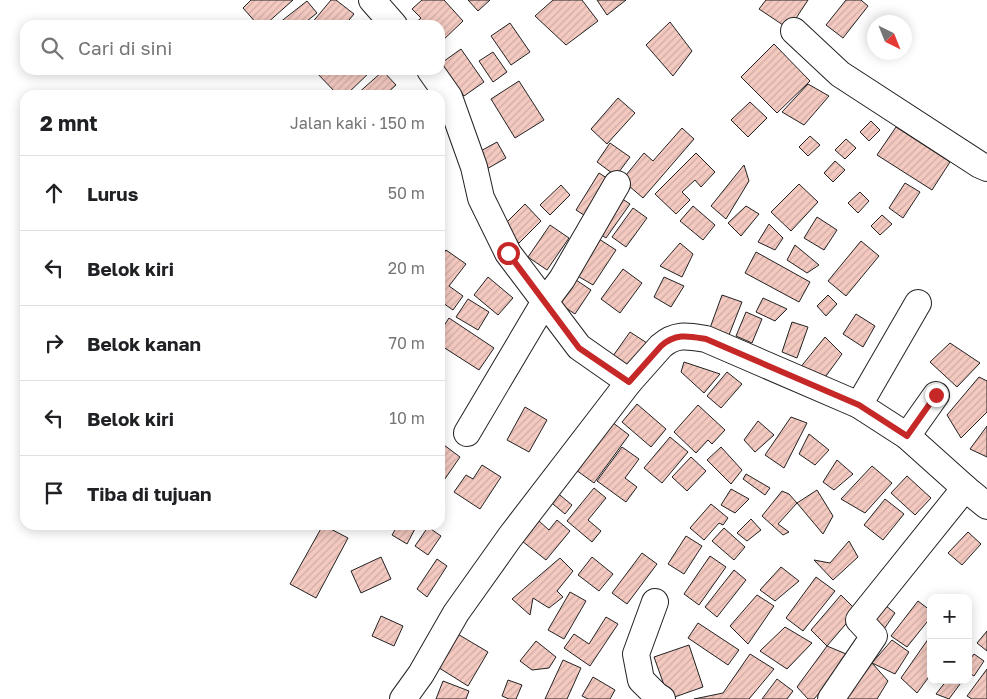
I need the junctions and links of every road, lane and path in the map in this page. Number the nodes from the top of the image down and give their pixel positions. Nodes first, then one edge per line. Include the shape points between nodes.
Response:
1 (372, 0) edge
2 (390, 20) edge
3 (794, 31) dead end
4 (434, 75) edge
5 (444, 90) edge
6 (445, 91) edge
7 (987, 168) edge
8 (617, 184) dead end
9 (544, 303) junction
10 (918, 303) dead end
11 (629, 382) junction
12 (936, 395) dead end
13 (859, 405) junction
14 (467, 432) dead end
15 (907, 436) junction
16 (964, 488) junction
17 (987, 506) edge
18 (655, 602) dead end
19 (402, 699) edge
20 (662, 699) edge
21 (831, 699) edge

1 - 2 street
3 - 7 street via 840,74
4 - 5 street
6 - 9 street via 474,167 481,198 508,253
8 - 9 street
9 - 11 street via 579,348
9 - 14 street
10 - 13 street
11 - 13 street via 666,341 688,336 706,339
11 - 19 street via 510,537
12 - 15 street
13 - 15 street
15 - 16 street
16 - 17 street
16 - 21 street via 859,620 874,636
18 - 20 street via 636,654 641,680

